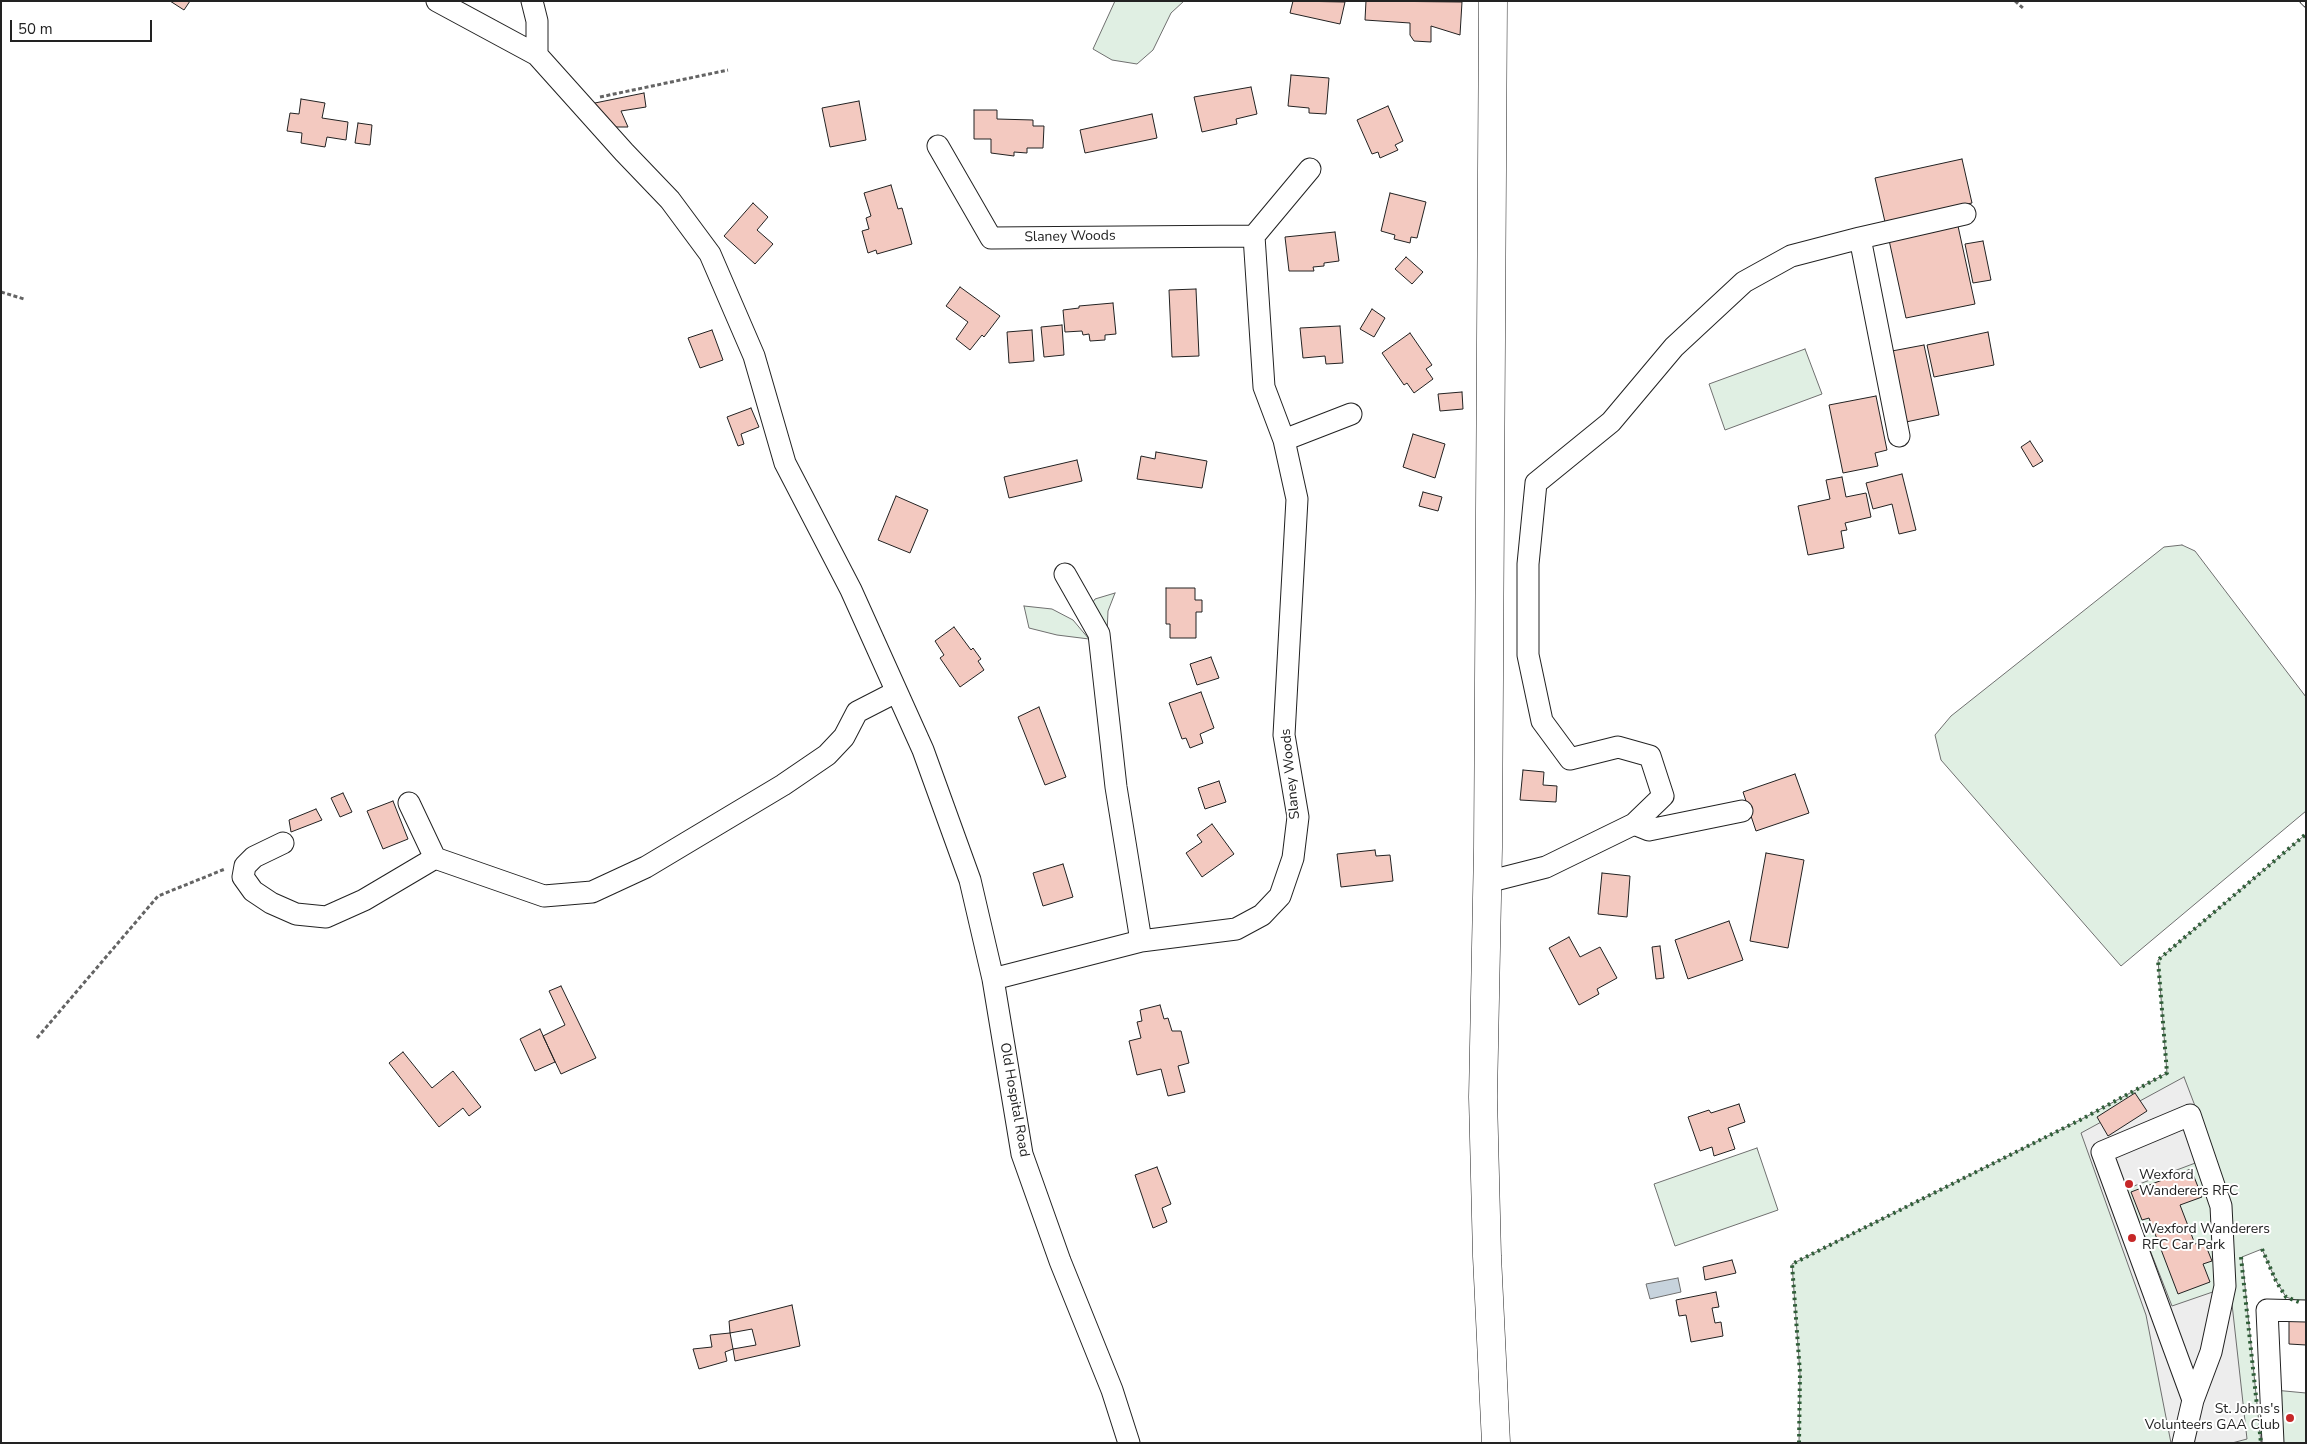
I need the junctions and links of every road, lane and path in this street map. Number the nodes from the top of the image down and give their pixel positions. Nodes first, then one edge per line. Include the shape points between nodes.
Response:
1 (437, 1) edge
2 (532, 1) edge
3 (1494, 1) edge
4 (2015, 1) edge
5 (2024, 9) dead end
6 (537, 55) junction
7 (728, 70) dead end
8 (580, 103) junction
9 (938, 146) dead end
10 (1310, 169) dead end
11 (1965, 214) dead end
12 (1254, 236) junction
13 (1860, 238) junction
14 (1, 292) edge
15 (24, 300) dead end
16 (1351, 414) dead end
17 (1899, 436) dead end
18 (1284, 440) junction
19 (1065, 574) dead end
20 (896, 692) junction
21 (409, 803) dead end
22 (1742, 811) dead end
23 (1634, 824) junction
24 (283, 843) dead end
25 (434, 858) junction
26 (245, 866) junction
27 (1487, 882) junction
28 (1141, 941) junction
29 (993, 979) junction
30 (37, 1038) dead end
31 (2306, 1311) edge
32 (2194, 1400) junction
33 (1129, 1443) edge
34 (1496, 1443) edge
35 (2183, 1443) edge
36 (2273, 1443) edge

1 - 6 street, Old Hospital Road
2 - 6 street via 537,21
3 - 27 main road
4 - 5 path
6 - 8 street, Old Hospital Road
7 - 8 path
8 - 20 street, Old Hospital Road via 670,200 710,254 754,356 785,463 851,590
9 - 12 street, Slaney Woods via 991,238
10 - 12 street
11 - 13 street
12 - 18 street, Slaney Woods via 1264,387
13 - 17 street
13 - 23 street via 1791,256 1744,282 1674,347 1611,422 1536,483 1528,564 1528,655 1542,721 1570,759 1618,747 1650,756 1663,796
14 - 15 path
16 - 18 street
18 - 28 street, Slaney Woods via 1297,499 1284,735 1298,817 1293,858 1280,896 1255,919 1236,929
19 - 28 street via 1098,634 1116,787
20 - 25 street via 857,712 844,738 827,755 783,785 646,867 592,892 544,896
20 - 29 street, Old Hospital Road via 922,750 970,880
21 - 25 street
22 - 23 street via 1648,830
23 - 27 street via 1546,867
24 - 26 street via 254,857
25 - 26 street via 364,900 326,916 296,914 271,903 253,891 243,877
26 - 30 path via 229,867 158,896
27 - 34 main road via 1483,1097
28 - 29 street, Slaney Woods
29 - 33 street, Old Hospital Road via 1022,1154
31 - 36 street via 2267,1310
32 - 32 street via 2211,1352 2225,1286 2221,1206 2190,1115 2102,1152
32 - 35 street

